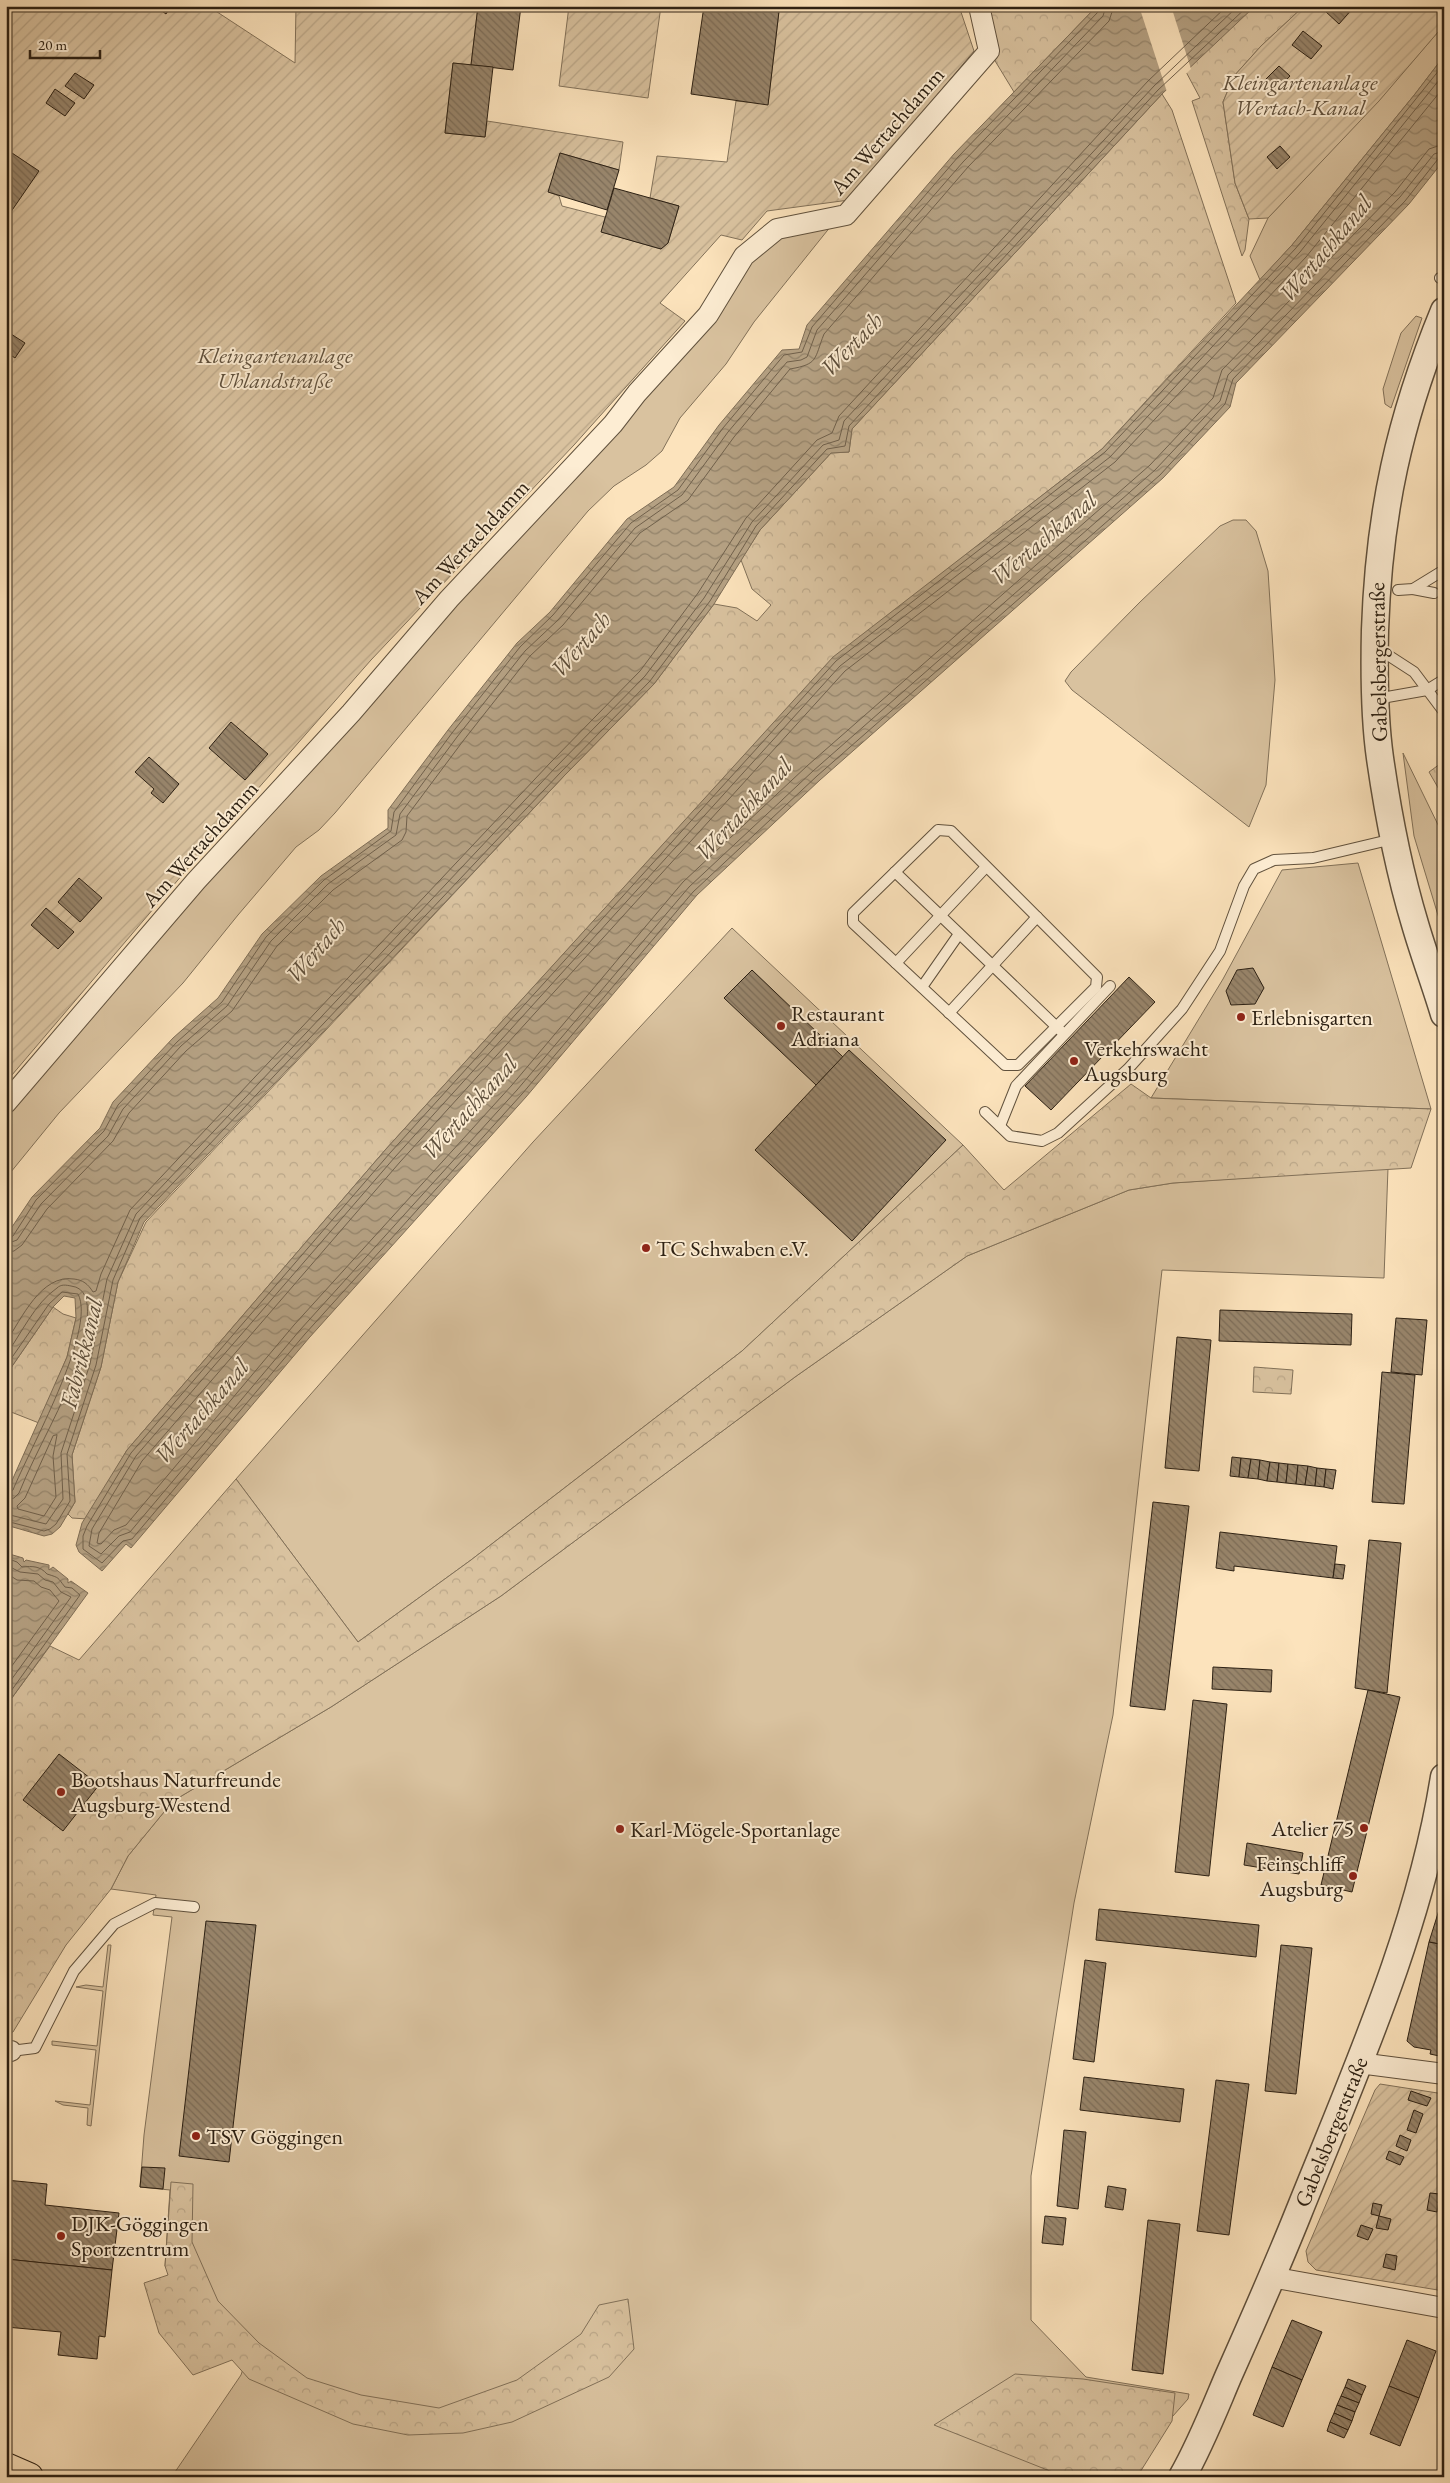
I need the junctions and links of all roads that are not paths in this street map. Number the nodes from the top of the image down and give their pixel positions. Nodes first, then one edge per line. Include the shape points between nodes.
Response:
1 (979, 6) edge
2 (1444, 311) edge
3 (1444, 570) edge
4 (1413, 589) junction
5 (1398, 590) dead end
6 (1434, 593) dead end
7 (1374, 646) junction
8 (1440, 682) dead end
9 (1427, 690) junction
10 (1375, 699) junction
11 (1444, 712) edge
12 (1394, 838) junction
13 (986, 867) junction
14 (895, 872) junction
15 (940, 915) junction
16 (1037, 917) junction
17 (959, 934) junction
18 (896, 963) junction
19 (992, 966) junction
20 (1110, 986) dead end
21 (922, 987) junction
22 (949, 1013) junction
23 (1444, 1014) edge
24 (1056, 1026) junction
25 (1064, 1034) junction
26 (6, 1103) edge
27 (985, 1112) dead end
28 (1000, 1126) junction
29 (1444, 1777) edge
30 (1439, 1824) edge
31 (194, 1907) dead end
32 (9, 2052) edge
33 (1359, 2063) junction
34 (1444, 2074) edge
35 (1271, 2277) junction
36 (1444, 2308) edge
37 (6, 2467) edge
38 (1182, 2476) edge
39 (29, 2477) edge

1 - 26 street, Am Wertachdamm via 989,52 846,215 777,229 744,256 708,314 613,424 449,599 351,713 196,881
2 - 7 street, Gabelsbergerstraße via 1398,431 1382,526
3 - 4 lane
4 - 5 lane
4 - 6 lane
7 - 9 lane via 1414,672
7 - 10 street, Gabelsbergerstraße
8 - 9 lane
9 - 10 lane
9 - 11 lane
10 - 12 street, Gabelsbergerstraße via 1380,758
12 - 23 street, Gabelsbergerstraße via 1415,923
12 - 28 lane via 1313,858 1274,860 1254,868 1220,951 1182,1009 1128,1069 1058,1134 1042,1141 1010,1136
13 - 14 lane via 950,831 938,830
13 - 15 lane
13 - 16 lane
14 - 15 lane
14 - 18 lane via 853,913 854,923
15 - 17 lane
15 - 18 lane
16 - 19 lane
16 - 24 lane via 1098,976 1096,987
17 - 19 lane
17 - 21 lane
18 - 21 lane
19 - 22 lane
19 - 24 lane
20 - 25 lane
21 - 22 lane
22 - 24 lane via 1005,1065 1018,1065
24 - 25 lane
25 - 28 lane via 1016,1086
27 - 28 lane
29 - 30 street, Gabelsbergerstraße
30 - 33 street, Gabelsbergerstraße via 1405,1935
31 - 32 lane via 155,1903 114,1924 74,1971 35,2048
33 - 34 street
33 - 35 street, Gabelsbergerstraße
35 - 36 street
35 - 38 street, Gabelsbergerstraße
37 - 39 highway

